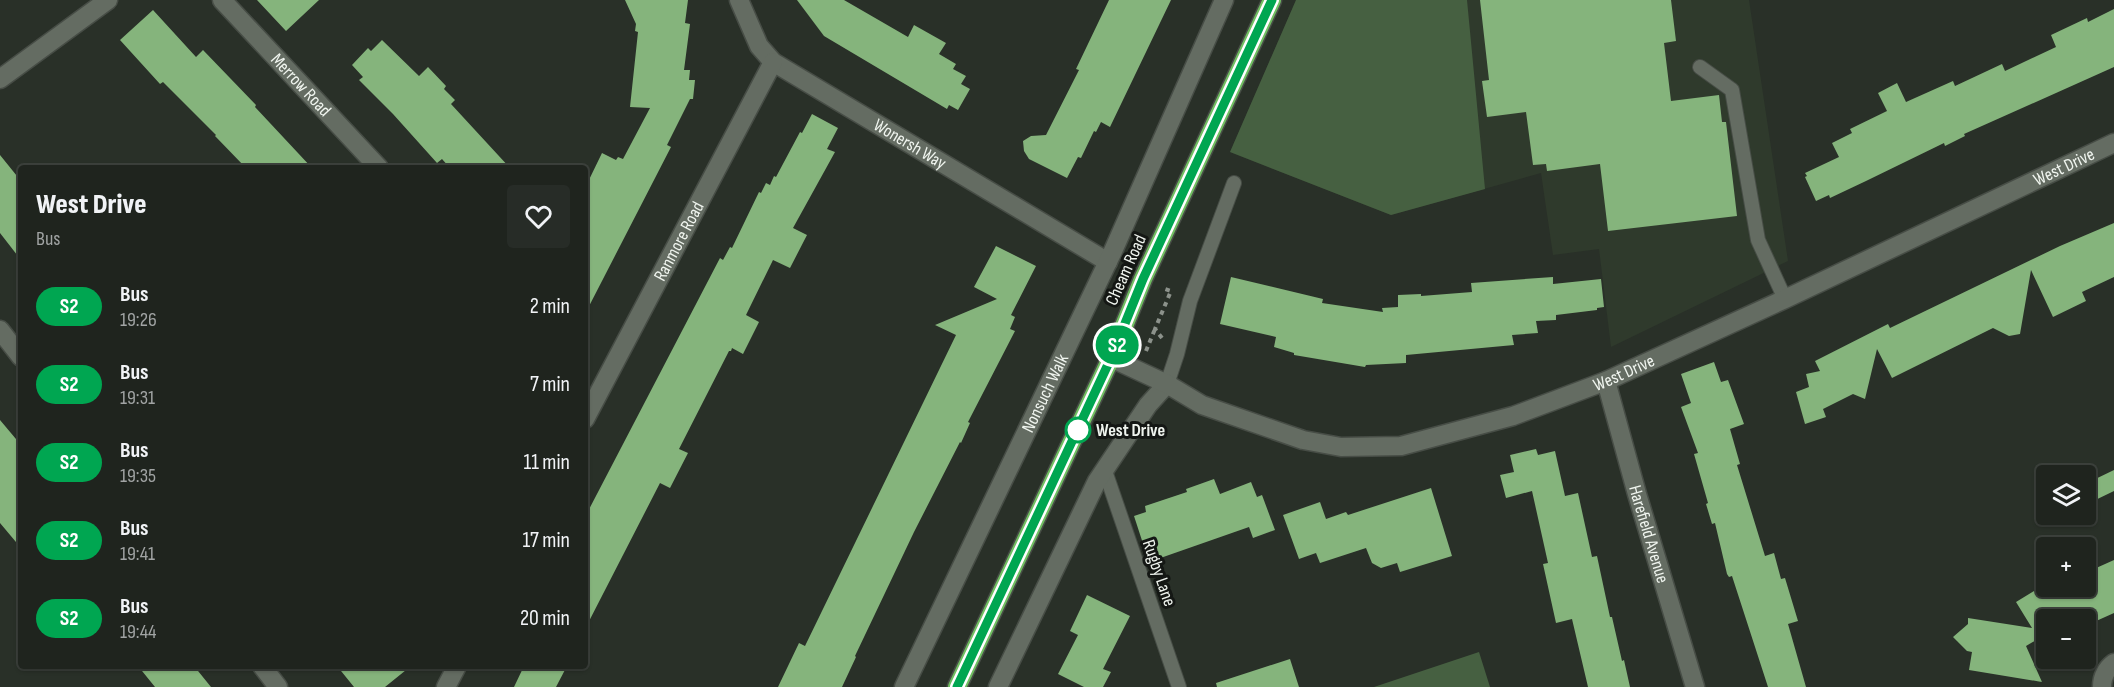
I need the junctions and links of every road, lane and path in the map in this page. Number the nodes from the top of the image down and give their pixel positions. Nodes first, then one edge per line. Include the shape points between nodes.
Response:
1 (108, 0) edge
2 (222, 0) edge
3 (738, 0) edge
4 (1224, 0) edge
5 (1272, 0) edge
6 (773, 62) junction
7 (1700, 67) dead end
8 (0, 79) edge
9 (2114, 143) edge
10 (376, 165) edge
11 (1234, 183) dead end
12 (1108, 262) junction
13 (1785, 299) junction
14 (0, 330) edge
15 (18, 353) edge
16 (1111, 358) junction
17 (1606, 381) junction
18 (1167, 384) junction
19 (590, 393) edge
20 (1105, 471) junction
21 (2114, 663) edge
22 (264, 669) edge
23 (455, 669) edge
24 (278, 687) edge
25 (446, 687) edge
26 (904, 687) edge
27 (957, 687) edge
28 (998, 687) edge
29 (1179, 687) edge
30 (1695, 687) edge
31 (2102, 687) edge

1 - 8 street
2 - 10 street, Merrow Road
3 - 6 street, Wonersh Way via 759,46
4 - 12 street, Nonsuch Walk
5 - 16 highway, Cheam Road via 1143,279
6 - 12 street, Wonersh Way
6 - 19 street, Ranmore Road
7 - 13 lane via 1732,90 1758,240
9 - 13 street, West Drive
11 - 18 lane via 1190,301
12 - 26 street, Nonsuch Walk
13 - 17 street, West Drive
14 - 15 street
16 - 18 street, West Drive
16 - 27 highway, Cheam Road
17 - 18 street, West Drive via 1513,416 1401,446 1369,448 1303,440 1202,405
17 - 30 street, Harefield Avenue
18 - 20 street via 1148,405
20 - 28 street via 1082,510
20 - 29 lane, Rugby Lane
21 - 31 street via 2102,680
22 - 24 street
23 - 25 street

